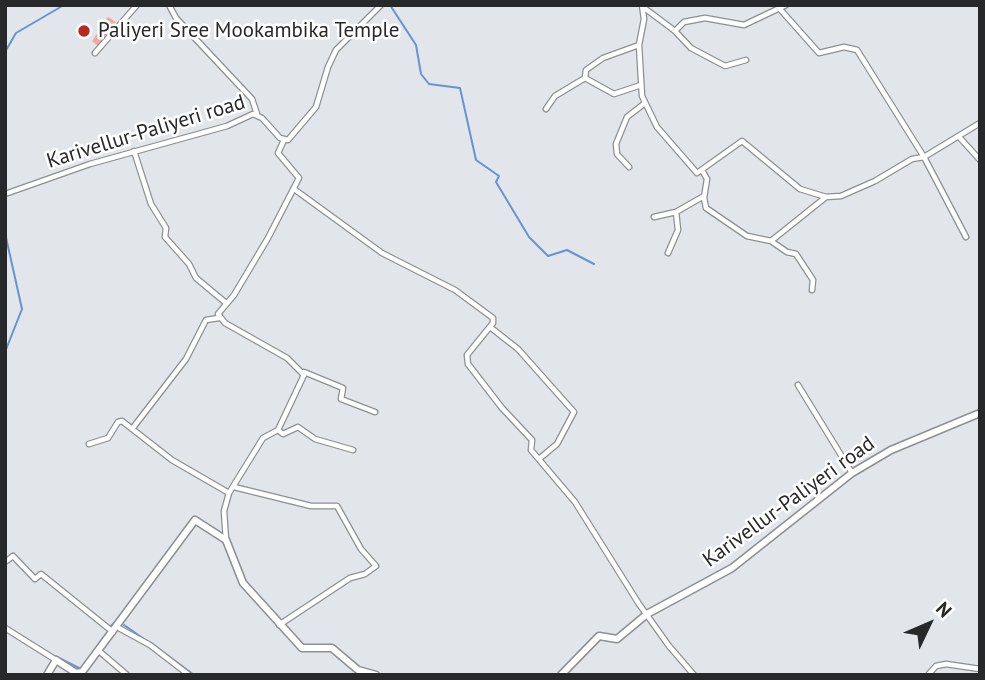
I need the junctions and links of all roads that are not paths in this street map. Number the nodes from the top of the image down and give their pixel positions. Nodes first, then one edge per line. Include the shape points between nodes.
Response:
1 (137, 5) edge
2 (169, 5) edge
3 (381, 5) edge
4 (786, 5) edge
5 (643, 6) edge
6 (779, 8) junction
7 (675, 31) junction
8 (639, 45) junction
9 (94, 54) dead end
10 (746, 60) dead end
11 (585, 78) junction
12 (642, 85) junction
13 (645, 103) junction
14 (546, 109) dead end
15 (257, 114) junction
16 (980, 123) edge
17 (960, 138) junction
18 (284, 140) junction
19 (134, 151) junction
20 (924, 157) junction
21 (980, 160) edge
22 (629, 167) dead end
23 (702, 170) junction
24 (294, 189) junction
25 (5, 194) edge
26 (704, 196) junction
27 (826, 197) junction
28 (676, 212) junction
29 (654, 217) dead end
30 (966, 237) dead end
31 (771, 241) junction
32 (668, 253) dead end
33 (812, 290) dead end
34 (226, 303) junction
35 (219, 318) junction
36 (489, 327) junction
37 (303, 372) junction
38 (798, 385) dead end
39 (376, 412) dead end
40 (980, 413) edge
41 (132, 429) junction
42 (278, 430) junction
43 (89, 444) dead end
44 (353, 450) dead end
45 (539, 459) junction
46 (852, 472) junction
47 (234, 487) junction
48 (229, 493) junction
49 (226, 540) junction
50 (5, 562) edge
51 (647, 614) junction
52 (279, 625) junction
53 (5, 628) edge
54 (115, 630) junction
55 (99, 651) junction
56 (56, 660) junction
57 (980, 669) edge
58 (47, 675) edge
59 (127, 675) edge
60 (190, 675) edge
61 (376, 675) edge
62 (561, 675) edge
63 (694, 675) edge
64 (928, 675) edge

1 - 9 street
2 - 15 street via 252,99
3 - 18 street via 336,50 316,107 297,133
4 - 6 street
5 - 7 street
5 - 8 street
6 - 7 street via 744,25 705,18 684,22
6 - 20 street via 819,53 844,47 857,50
7 - 10 street via 691,48 725,66
8 - 11 street via 603,58 586,70
8 - 12 street
11 - 12 street via 614,94
11 - 14 street via 555,96
12 - 13 street
13 - 22 street via 627,117 616,144 617,154
13 - 23 street via 673,147 697,173
15 - 18 street, Karivellur-Paliyeri road
15 - 19 street, Karivellur-Paliyeri road
16 - 17 street
17 - 20 street
17 - 21 street
18 - 24 street via 278,153 299,178
19 - 25 street, Karivellur-Paliyeri road
19 - 34 street via 151,204 166,228 165,237 196,278
20 - 27 street via 841,196
20 - 30 street
23 - 26 street via 707,179
23 - 27 street via 747,142 800,189
24 - 34 street
24 - 36 street via 382,253 472,300 493,318
26 - 28 street
26 - 31 street via 706,208 747,236
27 - 31 street
28 - 29 street
28 - 32 street via 678,230
31 - 33 street via 805,263
34 - 35 street
35 - 37 street via 288,358
35 - 41 street via 206,320 186,359
36 - 45 street via 465,359 532,440 531,450
36 - 45 street via 518,349 573,412 557,444
37 - 39 street via 343,388 341,399
37 - 42 street
38 - 46 street
40 - 46 main road, Karivellur-Paliyeri road via 891,450
41 - 43 street via 118,422 108,438
41 - 48 street via 172,460
42 - 44 street via 283,434 298,427 315,439
42 - 47 street via 262,438
45 - 51 street via 575,502
46 - 51 main road, Karivellur-Paliyeri road via 732,568
47 - 48 street
47 - 52 street via 311,506 337,506 376,566
48 - 49 street via 223,511
49 - 52 main road via 243,583
49 - 54 main road via 195,520
50 - 54 street via 13,556 35,579 41,575
51 - 62 main road, Karivellur-Paliyeri road via 617,639 599,636
51 - 63 street
52 - 61 main road via 302,648 332,648 358,670
53 - 56 street
54 - 55 main road
54 - 60 street via 150,645
55 - 56 main road via 80,674
55 - 59 street
56 - 58 main road
57 - 64 street via 946,664 936,666

